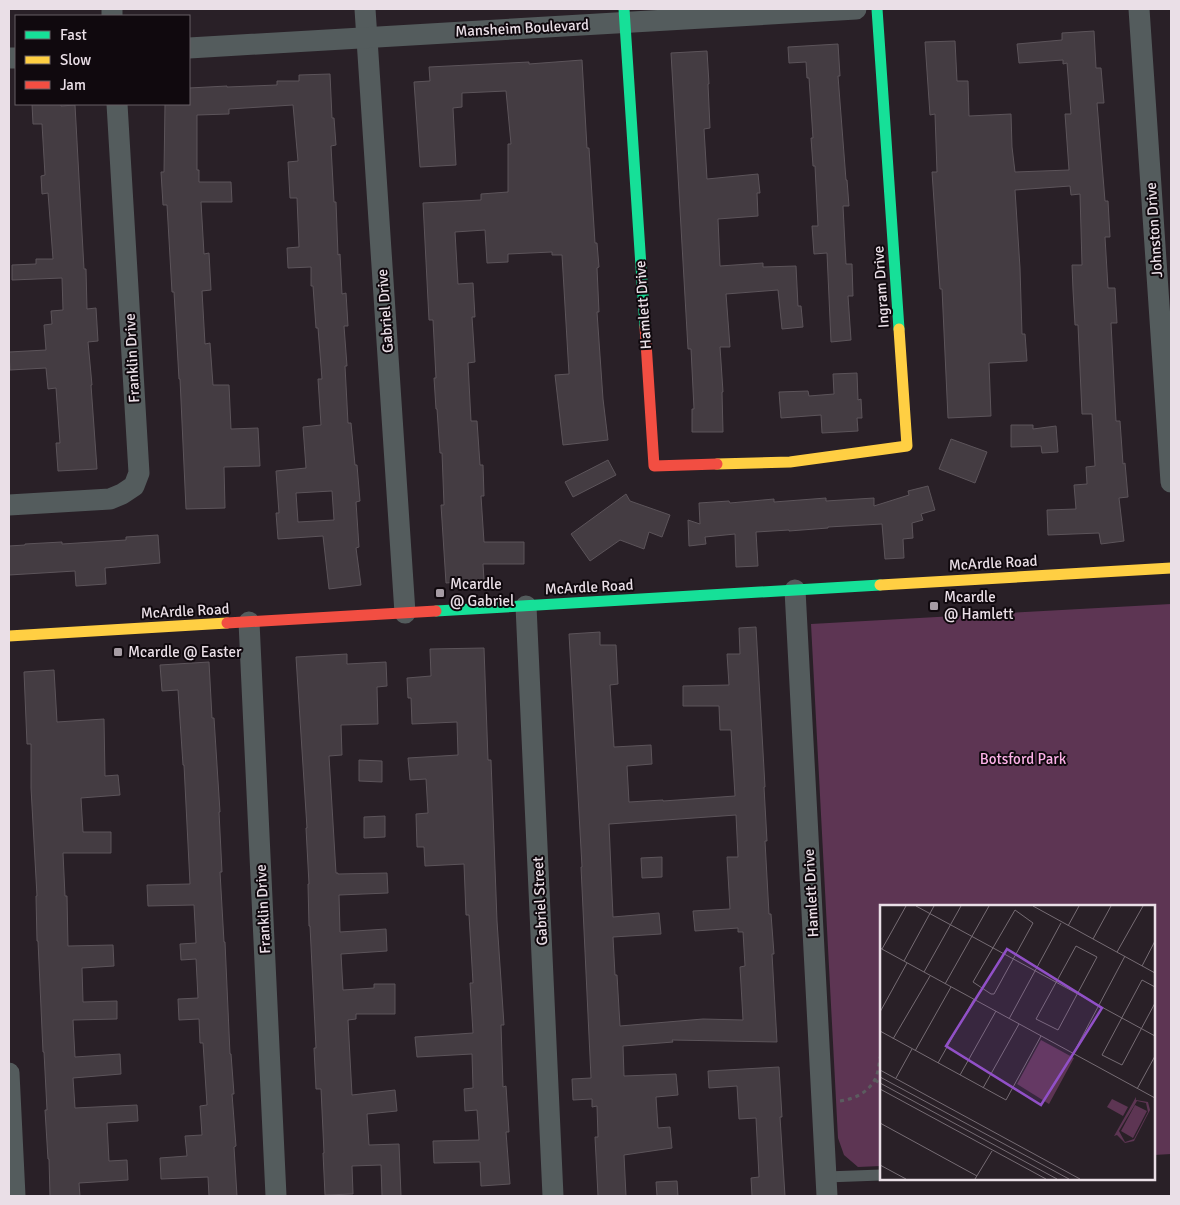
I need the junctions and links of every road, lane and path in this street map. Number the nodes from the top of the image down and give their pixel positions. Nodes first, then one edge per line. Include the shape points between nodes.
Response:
1 (365, 9) edge
2 (856, 9) edge
3 (877, 9) edge
4 (1139, 9) edge
5 (624, 16) edge
6 (366, 38) junction
7 (190, 48) edge
8 (117, 105) edge
9 (790, 462) joint
10 (1171, 482) edge
11 (10, 505) edge
12 (1171, 568) edge
13 (795, 590) junction
14 (526, 606) junction
15 (405, 613) junction
16 (249, 622) junction
17 (9, 636) edge
18 (880, 1057) edge
19 (9, 1073) edge
20 (876, 1080) junction
21 (880, 1083) edge
22 (822, 1103) junction
23 (880, 1175) edge
24 (827, 1187) edge
25 (15, 1196) edge
26 (276, 1196) edge
27 (553, 1196) edge

1 - 6 street, Gabriel Drive
2 - 5 street, Mansheim Boulevard
3 - 9 main road, Ingram Drive via 907,446
4 - 10 street, Johnston Drive
5 - 6 street, Mansheim Boulevard
5 - 9 main road, Hamlett Drive via 654,466
6 - 7 street, Mansheim Boulevard
6 - 15 street, Gabriel Drive
8 - 11 street, Franklin Drive via 139,473 134,486 110,498
12 - 13 main road, McArdle Road
13 - 14 main road, McArdle Road
13 - 22 street, Hamlett Drive
14 - 15 main road, McArdle Road
14 - 27 street, Gabriel Street
15 - 16 main road, McArdle Road
16 - 17 main road, McArdle Road
16 - 26 street, Franklin Drive
18 - 20 path
19 - 25 street
20 - 21 path
20 - 22 path via 854,1098
22 - 24 street, Hamlett Drive
23 - 24 lane

